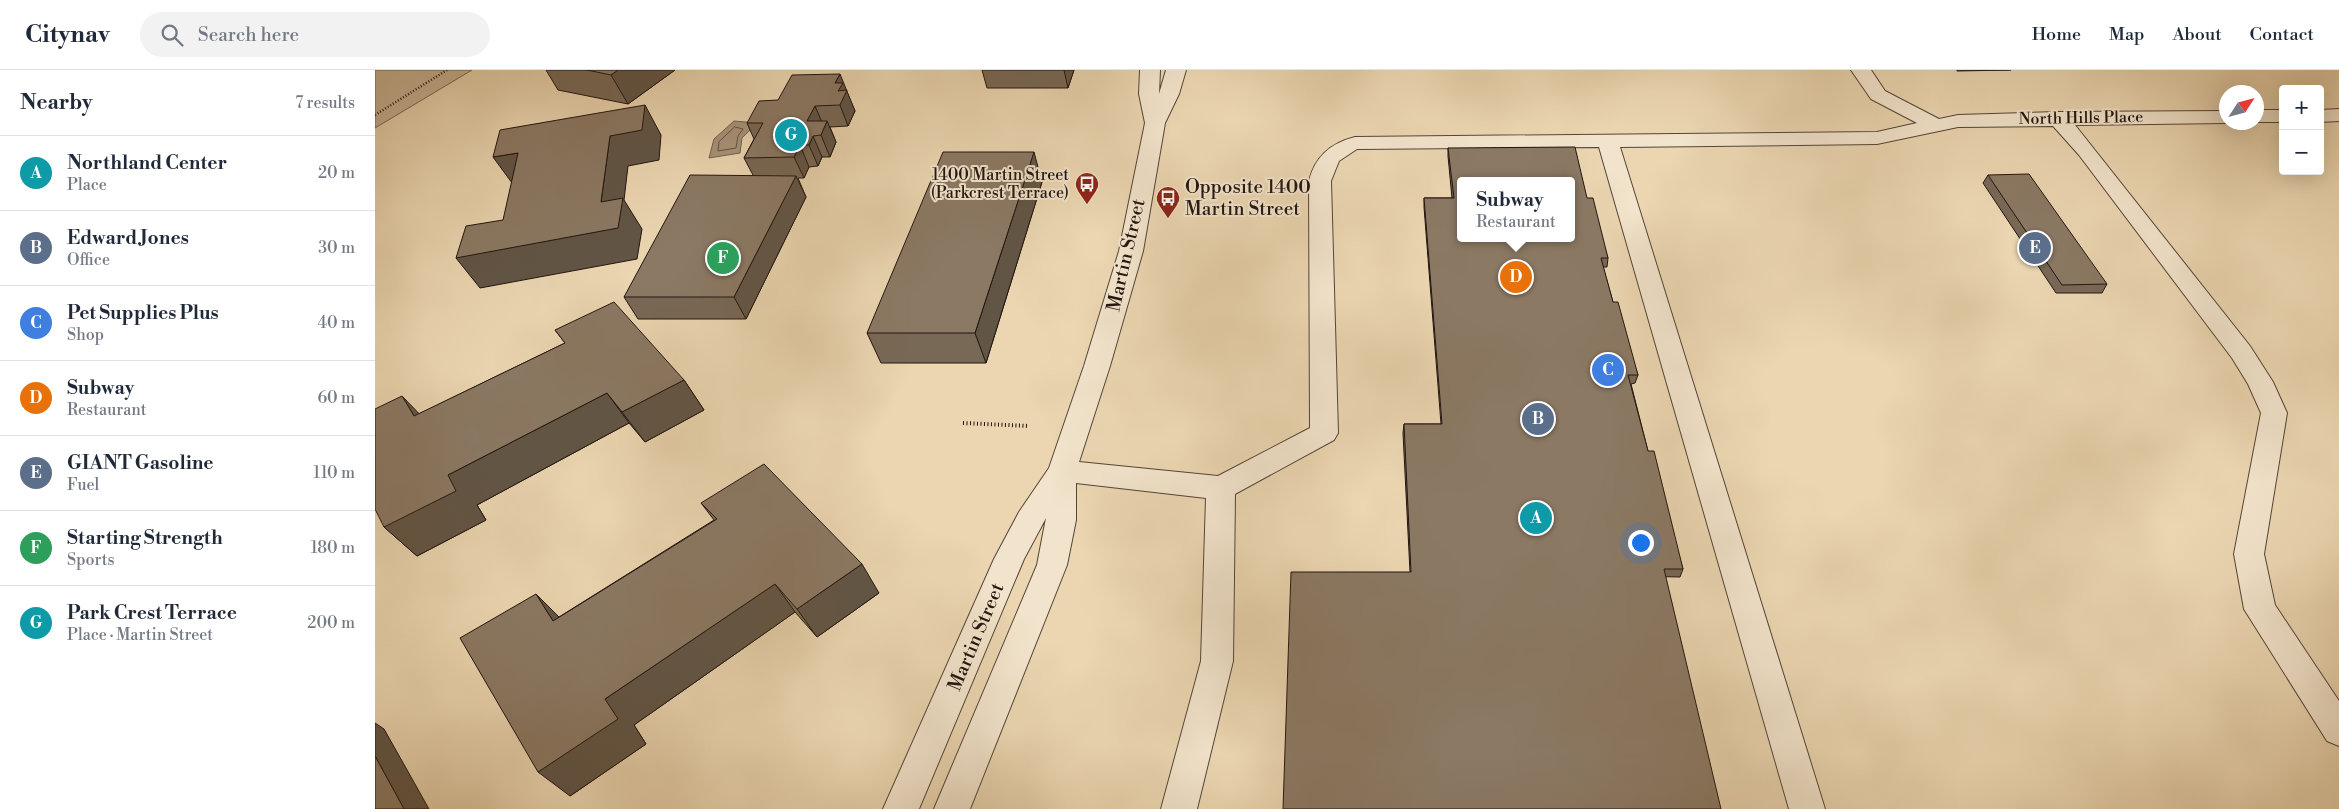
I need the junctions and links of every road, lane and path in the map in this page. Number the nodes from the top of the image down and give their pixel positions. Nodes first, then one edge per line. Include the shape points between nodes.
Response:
1 (447, 70) edge
2 (1150, 70) edge
3 (1176, 70) edge
4 (1861, 70) edge
5 (375, 115) edge
6 (2264, 116) edge
7 (2279, 116) edge
8 (2324, 116) edge
9 (2339, 116) edge
10 (2219, 117) edge
11 (2057, 118) junction
12 (1155, 123) junction
13 (1935, 125) junction
14 (1607, 139) junction
15 (963, 423) dead end
16 (1029, 426) dead end
17 (1062, 472) junction
18 (1221, 488) junction
19 (2339, 730) edge
20 (901, 809) edge
21 (951, 809) edge
22 (1179, 809) edge
23 (1807, 809) edge

1 - 5 path
2 - 12 street, Martin Street via 1149,94
3 - 12 street, Martin Street
4 - 13 street via 1878,95
6 - 7 street
8 - 9 street
10 - 11 street, North Hills Place
11 - 13 street, North Hills Place via 1959,121
11 - 19 street via 2185,279 2260,382 2274,413 2249,554 2260,609
12 - 17 street, Martin Street via 1131,251
13 - 14 street, North Hills Place via 1877,138
14 - 18 street, North Hills Place via 1355,142 1335,152 1326,162 1320,181 1324,433
14 - 23 street
15 - 16 path
17 - 18 street
17 - 20 street, Martin Street via 1029,520 1009,559
17 - 21 street, Martin Street via 1061,520 1052,565
18 - 22 street via 1217,661

